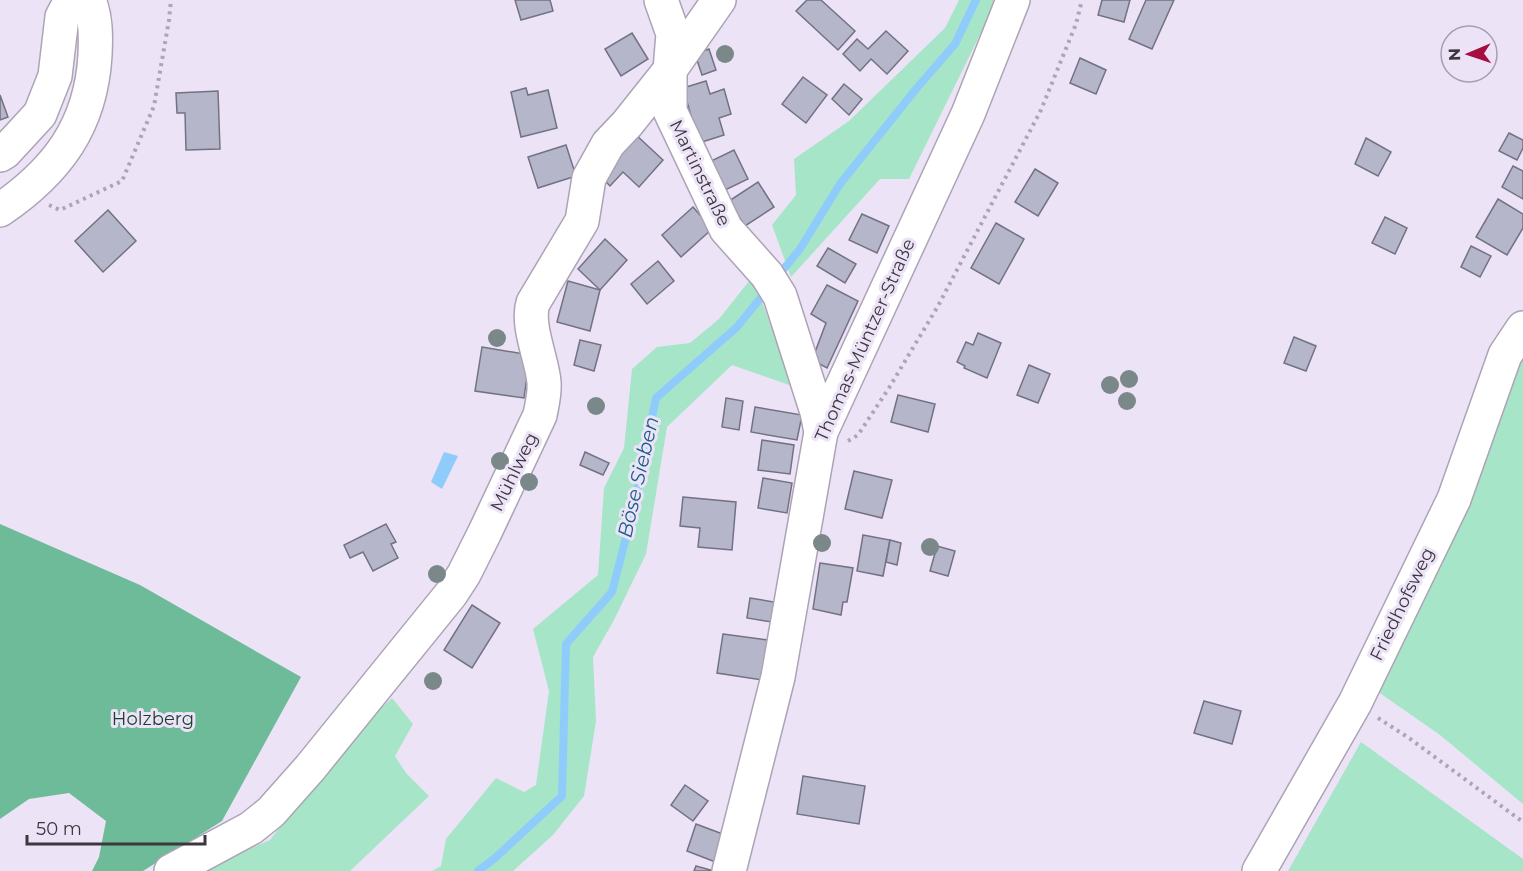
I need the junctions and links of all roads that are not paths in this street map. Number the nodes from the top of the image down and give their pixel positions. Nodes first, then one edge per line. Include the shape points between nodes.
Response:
1 (71, 0) edge
2 (89, 0) edge
3 (662, 0) edge
4 (719, 0) edge
5 (1013, 0) edge
6 (670, 70) junction
7 (3, 154) edge
8 (11, 202) edge
9 (1523, 328) edge
10 (821, 432) junction
11 (171, 871) edge
12 (729, 871) edge
13 (1259, 871) edge

1 - 7 street via 62,17 55,76 40,114
2 - 8 street via 96,37 87,105 65,149 48,170
3 - 6 street, Martinstraße via 673,34
4 - 6 street, Mühlweg
5 - 10 street, Thomas-Müntzer-Straße via 968,114
6 - 10 street, Martinstraße via 670,111 674,121 726,229 774,286
6 - 11 street, Mühlweg via 608,144 589,178 582,221 533,303 531,318 544,383 540,416 457,584 276,806 250,828
9 - 13 street, Friedhofsweg via 1505,355 1454,499 1355,703
10 - 12 street, Thomas-Müntzer-Straße via 778,677

